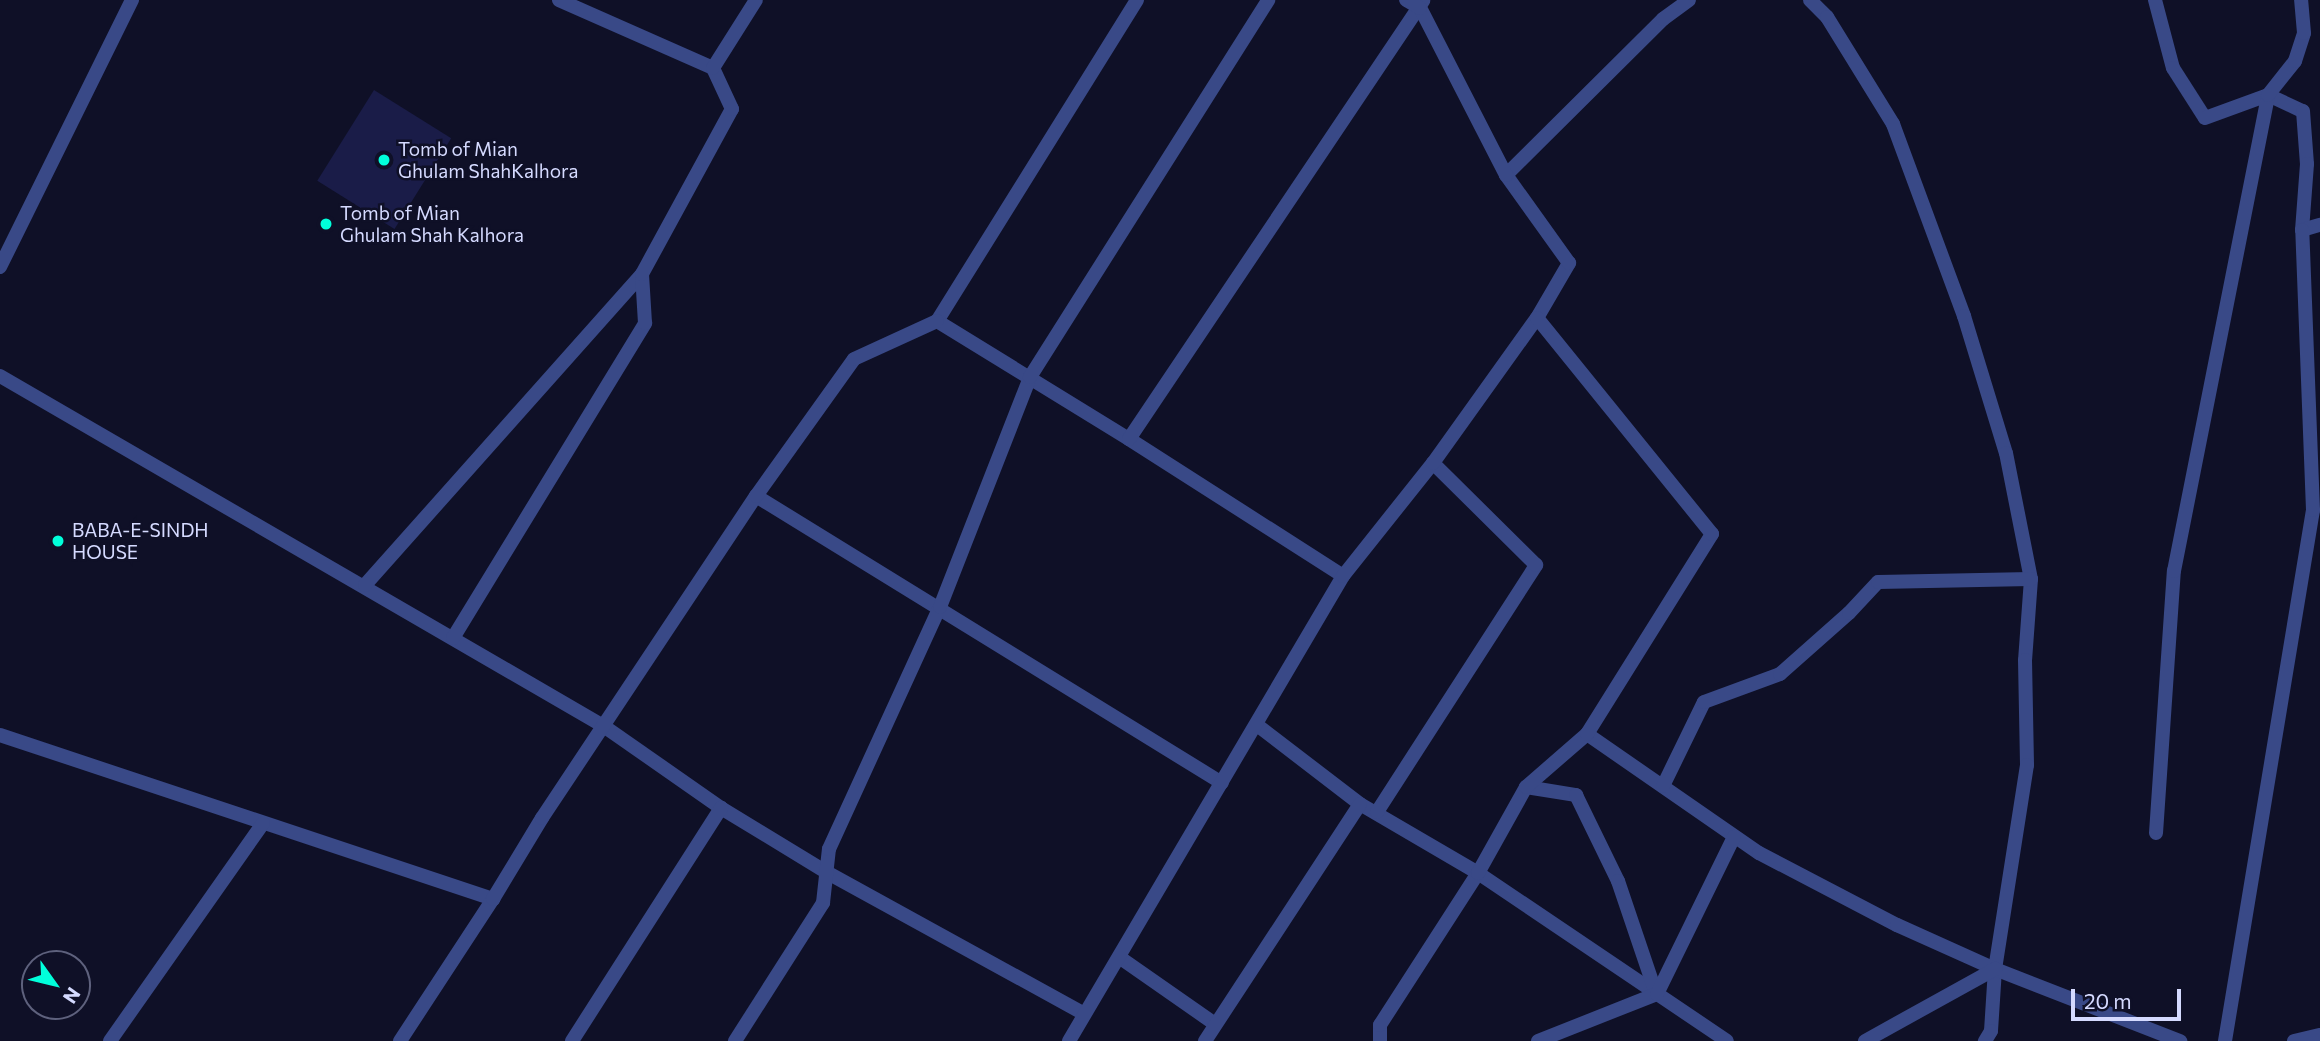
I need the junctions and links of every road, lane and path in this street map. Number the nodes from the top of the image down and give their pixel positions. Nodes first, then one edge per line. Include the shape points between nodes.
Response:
1 (132, 0) edge
2 (559, 0) edge
3 (756, 0) edge
4 (1137, 0) edge
5 (1268, 0) edge
6 (1406, 0) edge
7 (1689, 0) edge
8 (1810, 0) edge
9 (2155, 0) edge
10 (2301, 0) edge
11 (1422, 4) edge
12 (713, 68) junction
13 (2269, 95) junction
14 (1506, 175) junction
15 (2320, 225) edge
16 (2302, 230) junction
17 (0, 267) edge
18 (642, 274) junction
19 (1537, 318) junction
20 (937, 321) junction
21 (0, 376) edge
22 (1030, 377) junction
23 (1129, 439) junction
24 (1433, 463) junction
25 (756, 496) junction
26 (2317, 508) edge
27 (2320, 535) edge
28 (1343, 576) junction
29 (2031, 579) junction
30 (365, 585) junction
31 (940, 607) junction
32 (453, 638) junction
33 (1257, 725) junction
34 (605, 727) junction
35 (1587, 734) junction
36 (0, 735) edge
37 (1222, 783) junction
38 (1663, 786) junction
39 (1526, 787) junction
40 (1360, 804) junction
41 (721, 807) junction
42 (1377, 812) junction
43 (263, 823) junction
44 (2156, 833) dead end
45 (1734, 837) junction
46 (828, 873) junction
47 (1478, 873) junction
48 (494, 899) junction
49 (1119, 957) junction
50 (1995, 969) junction
51 (1657, 994) junction
52 (1084, 1014) junction
53 (1214, 1024) junction
54 (2320, 1035) edge
55 (1989, 1038) edge
56 (110, 1041) edge
57 (400, 1041) edge
58 (572, 1041) edge
59 (735, 1041) edge
60 (1069, 1041) edge
61 (1205, 1041) edge
62 (1380, 1041) edge
63 (1538, 1041) edge
64 (1727, 1041) edge
65 (1865, 1041) edge
66 (2180, 1041) edge
67 (2225, 1041) edge
68 (2294, 1041) edge

1 - 17 street
2 - 12 street
3 - 12 street
4 - 20 street
5 - 22 street
6 - 11 street
7 - 14 street via 1663,19
8 - 29 street via 1827,17 1898,136 1964,316 2006,453
9 - 13 street via 2173,68 2206,118
10 - 13 street via 2304,33 2295,61
11 - 14 street
11 - 23 street
12 - 18 street via 732,109
13 - 16 street via 2302,111 2307,164
13 - 44 street via 2175,571
14 - 19 street via 1569,262
15 - 16 street
16 - 26 street
18 - 30 street
18 - 32 street via 645,323
19 - 24 street
19 - 35 street via 1712,534
20 - 22 street
20 - 25 street via 854,359
21 - 30 street
22 - 23 street
22 - 31 street
23 - 28 street
24 - 28 street
24 - 42 street via 1536,565
25 - 31 street
25 - 34 street
26 - 27 street
26 - 67 street
28 - 33 street
29 - 38 street via 1878,582 1780,674 1704,702
29 - 50 street via 2025,660 2027,765
30 - 32 street
31 - 37 street
31 - 46 street via 829,849
32 - 34 street
33 - 37 street
33 - 40 street
34 - 41 street
34 - 48 street via 542,818
35 - 38 street
35 - 39 street
36 - 43 street
37 - 49 street
38 - 45 street
39 - 47 street
39 - 51 street via 1576,795 1618,881
40 - 42 street
40 - 53 street
41 - 46 street
41 - 58 street
42 - 47 street
43 - 48 street
43 - 56 street
45 - 50 street via 1897,925
45 - 51 street
46 - 52 street
46 - 59 street via 823,902
47 - 51 street
47 - 62 street via 1380,1025
48 - 57 street
49 - 52 street
49 - 53 street
50 - 55 street
50 - 65 street
50 - 66 street
51 - 63 street
51 - 64 street
52 - 60 street
53 - 61 street
54 - 68 street

